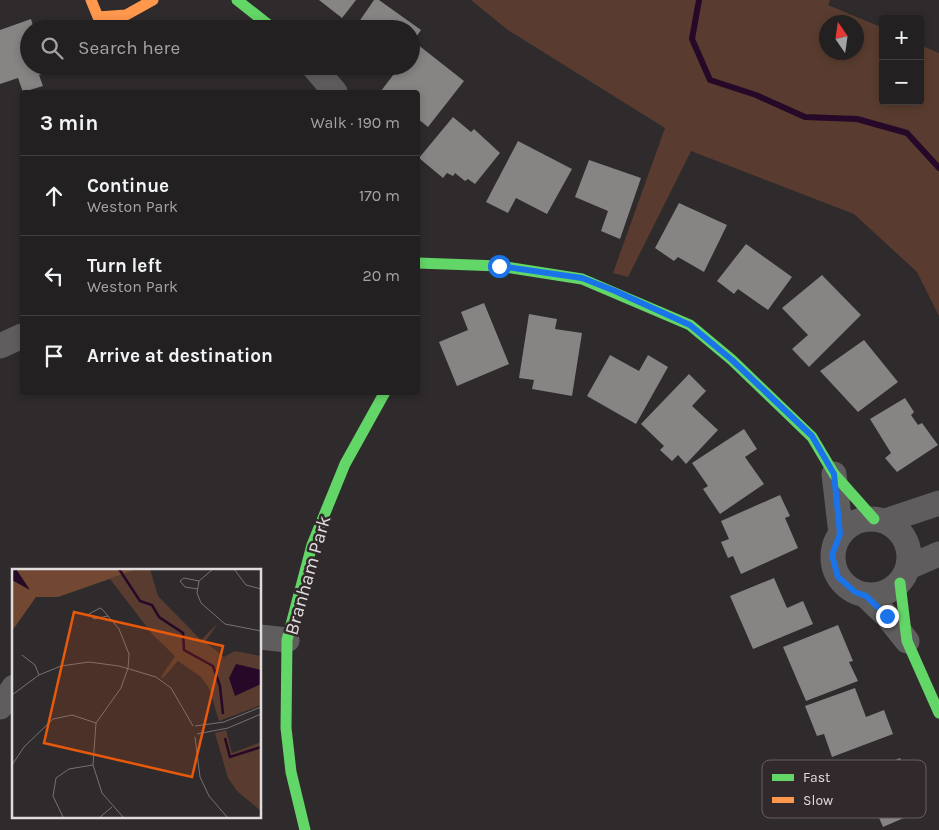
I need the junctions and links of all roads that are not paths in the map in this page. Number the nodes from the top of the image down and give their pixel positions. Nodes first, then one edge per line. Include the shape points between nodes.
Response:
1 (90, 0) edge
2 (153, 0) edge
3 (236, 0) edge
4 (262, 20) edge
5 (321, 75) edge
6 (333, 90) edge
7 (420, 263) edge
8 (20, 337) edge
9 (0, 346) edge
10 (383, 395) edge
11 (834, 474) junction
12 (939, 503) edge
13 (880, 520) junction
14 (840, 534) junction
15 (939, 554) edge
16 (904, 575) junction
17 (866, 596) junction
18 (261, 637) edge
19 (287, 640) junction
20 (908, 641) junction
21 (12, 690) edge
22 (0, 707) edge
23 (939, 713) edge
24 (305, 830) edge

1 - 2 street via 98,17 126,15
3 - 4 street
5 - 6 street
7 - 11 street via 499,266 582,278 690,325 739,366 812,436
8 - 9 street
10 - 19 street, Branham Park via 344,464 312,545
11 - 13 street
11 - 14 street
12 - 13 street
13 - 14 street via 856,522
13 - 16 street via 903,535 910,556
14 - 17 street via 832,555 836,572 845,586
15 - 16 street
16 - 17 street via 890,591
16 - 20 street via 902,612
17 - 20 street
18 - 19 street
19 - 24 street, Branham Park via 286,728 291,772
20 - 23 street
21 - 22 street

